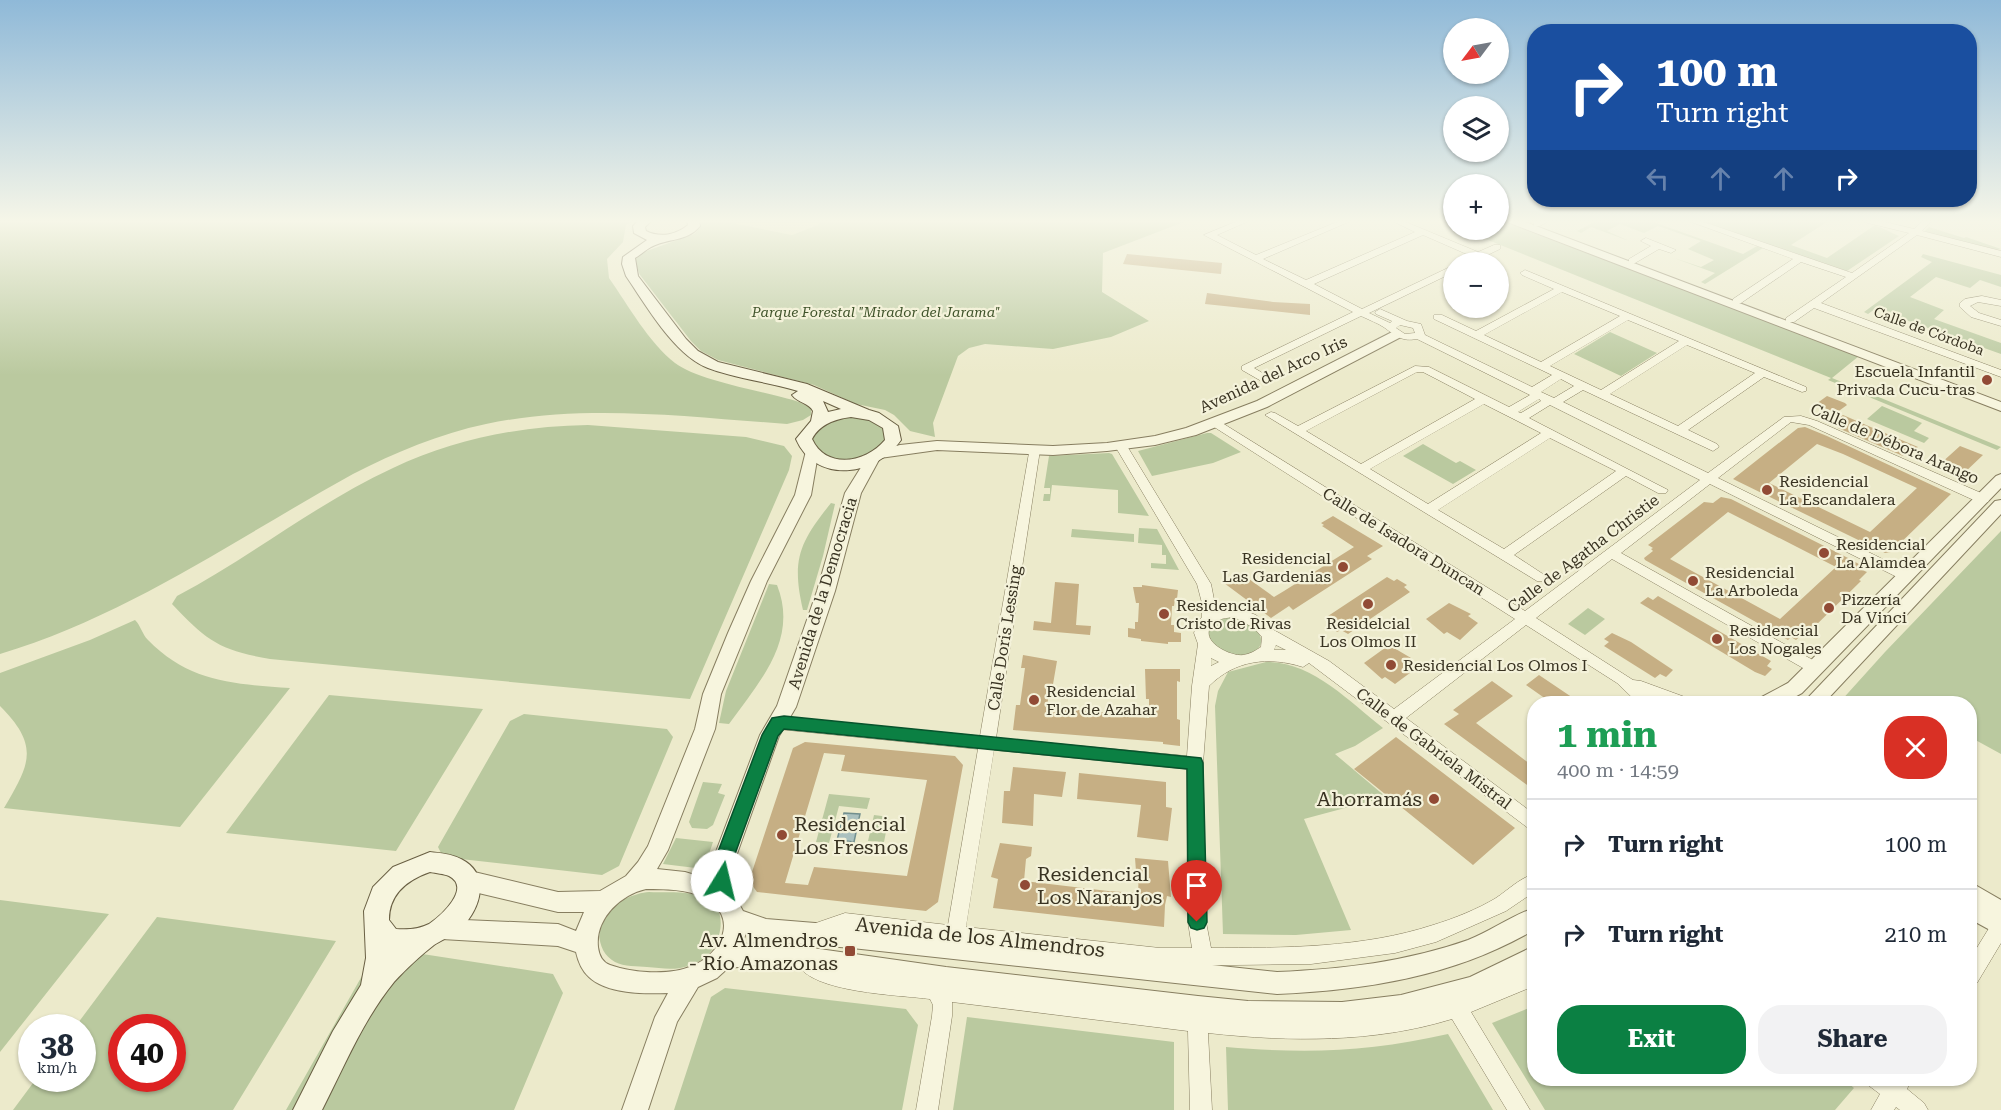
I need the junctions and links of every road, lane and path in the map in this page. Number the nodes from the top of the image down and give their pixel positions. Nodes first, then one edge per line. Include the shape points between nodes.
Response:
1 (618, 272) edge
2 (631, 272) edge
3 (1289, 272) edge
4 (1336, 272) edge
5 (1647, 272) edge
6 (1660, 272) edge
7 (1780, 272) edge
8 (1840, 272) edge
9 (1858, 272) edge
10 (1443, 273) edge
11 (1525, 273) dead end
12 (1852, 276) junction
13 (1311, 283) junction
14 (1562, 288) junction
15 (1737, 301) junction
16 (2001, 303) edge
17 (1814, 304) junction
18 (1366, 310) junction
19 (1628, 316) junction
20 (1438, 317) dead end
21 (1790, 321) junction
22 (2001, 323) edge
23 (1396, 328) junction
24 (1476, 335) junction
25 (1686, 341) junction
26 (1542, 366) junction
27 (1761, 373) junction
28 (2001, 374) edge
29 (1560, 375) junction
30 (1267, 380) dead end
31 (1583, 385) junction
32 (1802, 389) dead end
33 (1602, 394) junction
34 (1544, 398) junction
35 (1484, 399) junction
36 (2001, 400) edge
37 (2001, 407) edge
38 (862, 413) junction
39 (1271, 415) dead end
40 (1515, 415) junction
41 (1794, 418) joint
42 (818, 422) junction
43 (1215, 423) junction
44 (890, 426) junction
45 (1297, 431) junction
46 (1679, 431) junction
47 (1549, 433) junction
48 (948, 446) junction
49 (1121, 446) junction
50 (1713, 447) dead end
51 (1034, 450) junction
52 (811, 454) junction
53 (877, 457) junction
54 (1361, 470) junction
55 (1625, 471) junction
56 (1708, 479) junction
57 (2001, 479) edge
58 (1662, 490) dead end
59 (1983, 499) junction
60 (2001, 506) edge
61 (1428, 510) junction
62 (1611, 553) junction
63 (1504, 555) junction
64 (1906, 576) junction
65 (1542, 578) dead end
66 (1204, 584) junction
67 (1235, 612) junction
68 (1209, 617) junction
69 (1525, 618) junction
70 (1267, 633) junction
71 (1205, 645) junction
72 (1261, 655) junction
73 (1233, 660) junction
74 (1815, 668) junction
75 (1333, 673) junction
76 (1622, 679) junction
77 (1200, 686) junction
78 (1641, 696) edge
79 (1667, 696) edge
80 (1780, 696) edge
81 (1819, 696) edge
82 (1394, 717) junction
83 (777, 723) junction
84 (987, 743) junction
85 (1195, 763) junction
86 (1527, 818) edge
87 (470, 881) junction
88 (634, 881) junction
89 (1527, 887) edge
90 (1977, 897) edge
91 (722, 898) junction
92 (604, 901) junction
93 (1977, 911) edge
94 (2001, 912) edge
95 (735, 918) junction
96 (1527, 921) edge
97 (377, 926) junction
98 (2001, 926) edge
99 (435, 933) junction
100 (956, 933) junction
101 (808, 934) junction
102 (586, 945) junction
103 (1117, 952) junction
104 (1203, 956) junction
105 (723, 957) junction
106 (800, 959) junction
107 (1527, 960) edge
108 (1093, 964) junction
109 (1977, 965) edge
110 (689, 980) junction
111 (1527, 980) edge
112 (936, 991) junction
113 (1080, 994) junction
114 (368, 997) junction
115 (1457, 1008) junction
116 (1370, 1010) junction
117 (1105, 1012) junction
118 (1287, 1021) junction
119 (1397, 1022) junction
120 (1198, 1023) junction
121 (1892, 1094) edge
122 (307, 1110) edge
123 (635, 1110) edge
124 (927, 1110) edge
125 (1201, 1110) edge
126 (1519, 1110) edge
127 (1917, 1110) edge

1 - 42 main road via 668,346 684,359 707,370 802,396 817,404 821,411
2 - 38 main road via 693,354 713,365 802,387
3 - 13 street
4 - 13 street
5 - 37 street
6 - 15 street
7 - 15 street
8 - 12 street
9 - 12 street
10 - 18 street, Avenida del Arco Iris
11 - 14 street
12 - 17 street
13 - 18 street
14 - 19 street
14 - 24 street
15 - 21 street
16 - 22 street via 1980,299 1965,303 1976,315
17 - 21 street
17 - 28 street, Calle de Córdoba
18 - 23 street
18 - 30 street, Avenida del Arco Iris via 1246,368
19 - 25 street
19 - 26 street
20 - 24 street
21 - 36 street
23 - 34 street
23 - 43 street, Avenida del Arco Iris via 1267,400
24 - 26 street
25 - 27 street
25 - 33 street
26 - 29 street
27 - 32 street
27 - 46 street
29 - 31 street
29 - 34 street
31 - 33 street
31 - 34 street
33 - 46 street
34 - 40 street
34 - 56 street
35 - 40 street
35 - 45 street via 1425,369 1414,369
35 - 54 street
38 - 42 main road via 839,414
38 - 44 main road
39 - 45 street
40 - 47 street
41 - 56 street, Calle de Agatha Christie
41 - 59 street, Calle de Débora Arango
42 - 52 main road via 804,439
43 - 49 street, Avenida del Arco Iris
43 - 69 street, Calle de Isadora Duncan
44 - 48 street, Avenida del Arco Iris via 910,438
44 - 53 main road via 893,441
45 - 54 street
46 - 50 street
47 - 55 street
47 - 61 street
48 - 51 street, Avenida del Arco Iris
48 - 53 street, Avenida del Arco Iris via 916,446
49 - 51 street, Avenida del Arco Iris
49 - 66 street
51 - 84 street, Calle Doris Lessing
52 - 53 main road via 832,464 860,463
52 - 88 street via 803,495 737,633 663,835
53 - 83 street, Avenida de la Democracia via 853,493 826,591
54 - 61 street
55 - 58 street
55 - 63 street
56 - 62 street, Calle de Agatha Christie
56 - 64 street
57 - 59 street
59 - 64 street
60 - 81 street
61 - 63 street
62 - 69 street, Calle de Agatha Christie
62 - 74 street
63 - 65 street
64 - 74 street
66 - 67 street
66 - 68 street
67 - 68 street
67 - 70 street via 1260,623
68 - 71 street via 1200,630
69 - 76 street, Calle de Isadora Duncan
69 - 82 street, Calle de Agatha Christie
70 - 72 street via 1268,645
70 - 75 street, Calle de Gabriela Mistral
71 - 73 street via 1217,655
71 - 77 street
72 - 73 street
72 - 75 street, Calle de Gabriela Mistral via 1290,656
73 - 77 street
74 - 80 street via 1795,688
75 - 82 street, Calle de Gabriela Mistral
76 - 78 street, Calle de Isadora Duncan
76 - 79 street, Calle de Isadora Duncan
77 - 85 street
82 - 86 street, Calle de Gabriela Mistral
83 - 84 street
83 - 91 street, Avenida de la Democracia via 722,865
84 - 85 street
84 - 100 street, Calle Doris Lessing
85 - 104 street via 1197,922
87 - 92 street via 558,902
87 - 97 main road via 455,865 430,862 414,867 393,882 379,901
87 - 99 main road via 465,906
88 - 91 street via 660,879 708,887
88 - 92 street
89 - 104 street, Avenida de los Almendros via 1500,904 1436,933 1395,944 1311,955
90 - 94 street
91 - 95 street
92 - 102 street via 591,920
93 - 98 street
95 - 101 street, Avenida de los Almendros via 766,930
95 - 105 street via 733,938
96 - 108 street, Avenida de los Almendros via 1452,958 1398,971 1326,981 1239,981
97 - 99 main road via 397,940 411,941
97 - 114 main road via 379,958
98 - 109 street
99 - 102 street via 558,935
99 - 114 main road via 396,960
100 - 101 street, Avenida de los Almendros via 845,922
100 - 103 street, Avenida de los Almendros
101 - 108 street, Avenida de los Almendros
102 - 110 street via 596,969 618,978 658,984
103 - 104 street, Avenida de los Almendros
103 - 108 street, Avenida de los Almendros
105 - 106 street via 770,953
105 - 110 street
106 - 112 street via 833,978
106 - 113 street
107 - 116 street via 1473,987
110 - 123 street via 668,1017
111 - 115 street
112 - 117 street
112 - 124 street via 943,1004
113 - 117 street
113 - 118 street
114 - 122 main road
115 - 119 street
115 - 126 street
116 - 118 street
116 - 119 street
117 - 120 street
118 - 119 street via 1331,1030
118 - 120 street
120 - 125 street
121 - 127 street

